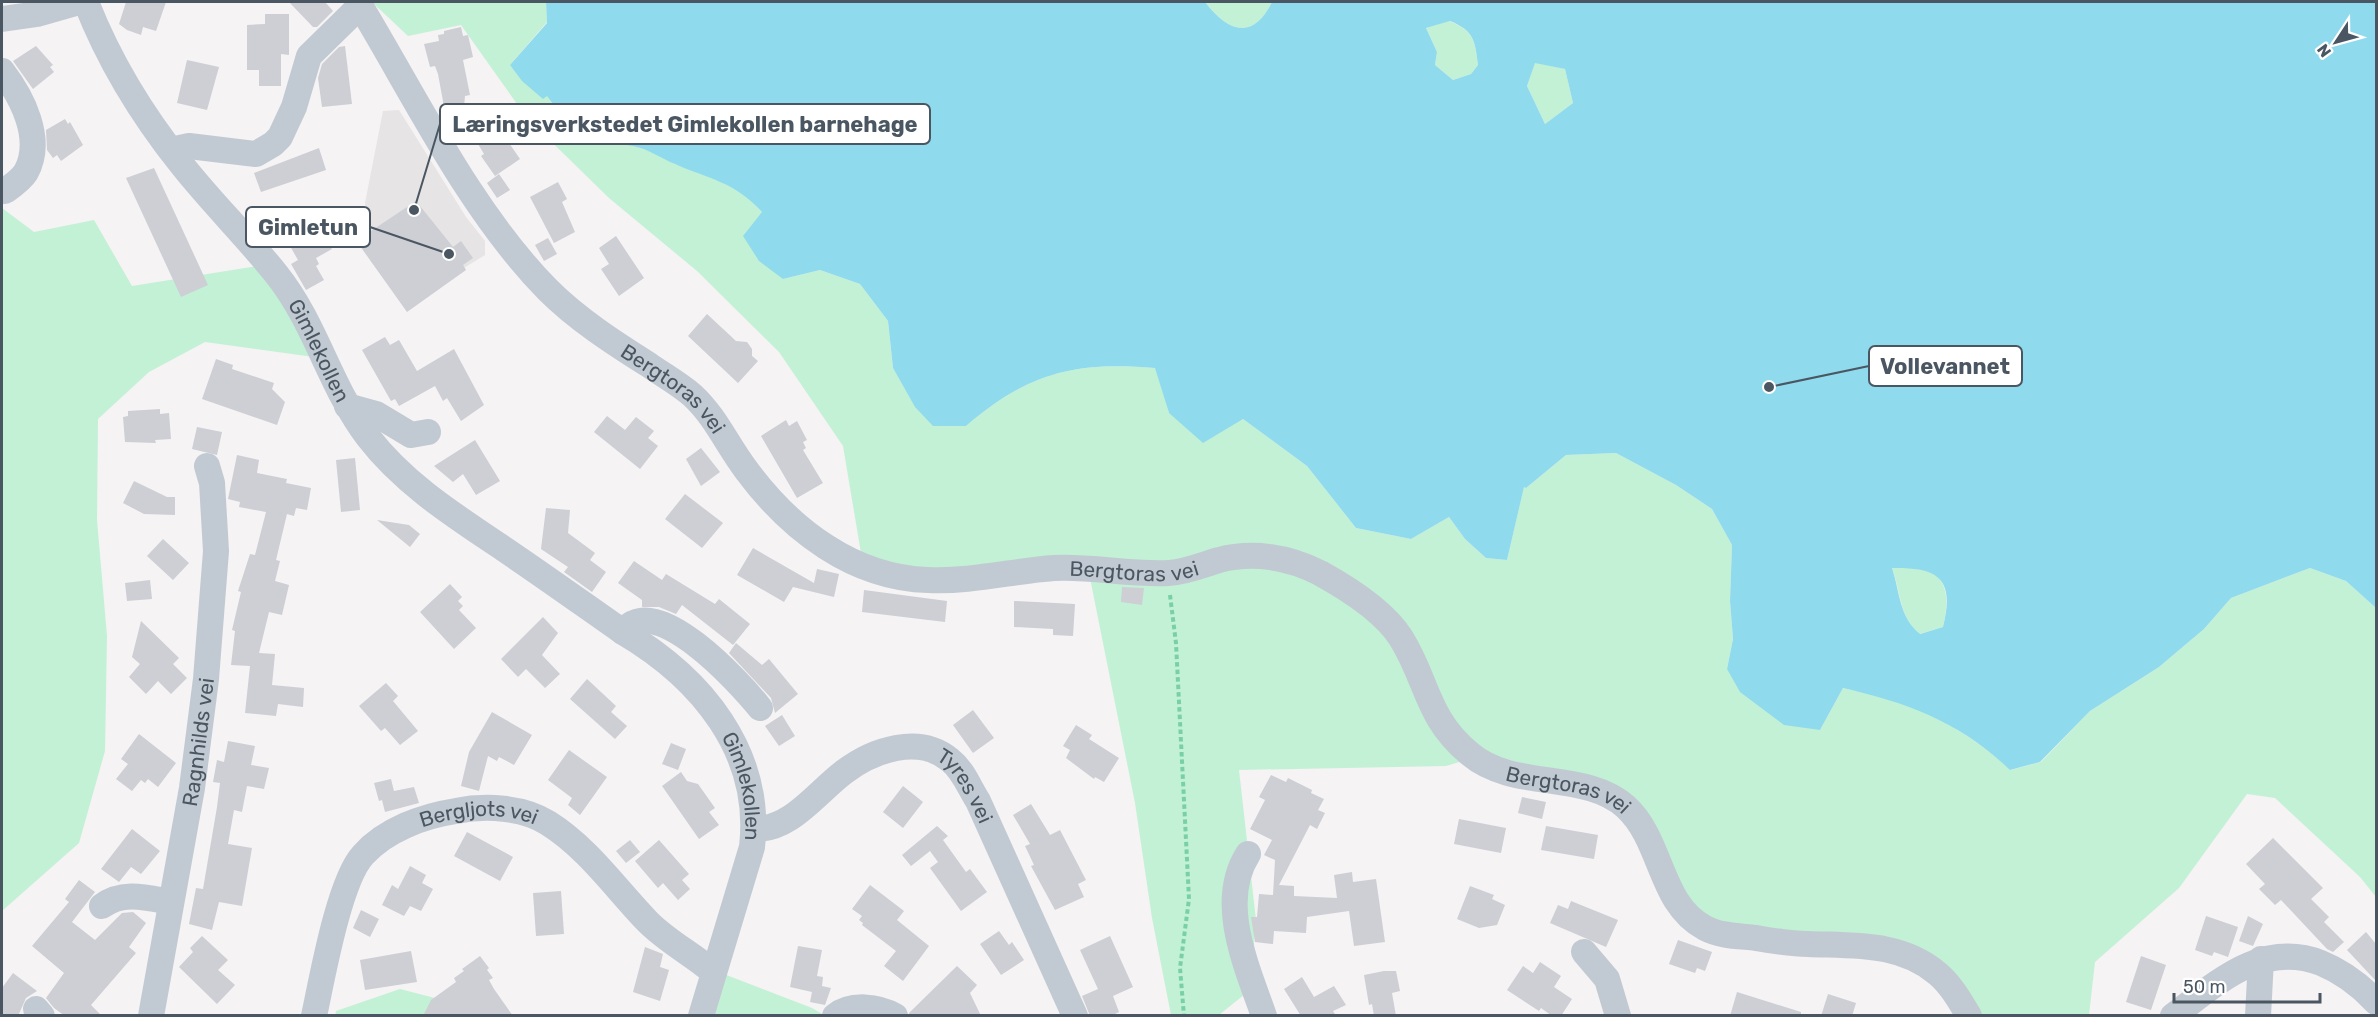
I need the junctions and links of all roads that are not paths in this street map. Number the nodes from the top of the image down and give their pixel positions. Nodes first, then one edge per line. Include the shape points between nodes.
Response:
1 (79, 2) edge
2 (86, 2) edge
3 (360, 3) edge
4 (2, 19) edge
5 (2, 71) edge
6 (171, 150) junction
7 (5, 191) dead end
8 (347, 406) junction
9 (428, 432) dead end
10 (207, 466) dead end
11 (623, 632) junction
12 (760, 708) dead end
13 (754, 829) junction
14 (1248, 854) dead end
15 (171, 902) junction
16 (102, 906) dead end
17 (1584, 952) dead end
18 (2261, 959) junction
19 (713, 972) junction
20 (2376, 1002) edge
21 (151, 1016) edge
22 (314, 1016) edge
23 (701, 1016) edge
24 (834, 1016) edge
25 (895, 1016) edge
26 (1075, 1016) edge
27 (1264, 1016) edge
28 (1618, 1016) edge
29 (1969, 1016) edge
30 (2173, 1016) edge
31 (2258, 1016) edge

1 - 4 street
2 - 6 street, Gimlekollen via 103,47
3 - 6 street, Bergtoras vei via 309,56 294,107 273,144 256,154 189,146
3 - 29 street, Bergtoras vei via 505,242 569,309 691,394 716,420 732,450 770,500 803,531 848,560 894,577 954,580 1070,568 1169,573 1226,558 1258,555 1315,570 1393,627 1408,650 1438,719 1476,759 1514,775 1595,790 1623,804 1647,836 1682,909 1696,923 1734,936 1900,952 1942,977
5 - 7 street via 25,109 32,142 26,172
6 - 8 street, Gimlekollen via 284,284
8 - 9 street via 376,414 411,435
8 - 11 street, Gimlekollen via 368,436 413,483
10 - 15 street, Ragnhilds vei via 212,483 216,551 201,726
11 - 12 street, Gimlekollen via 634,621 644,619 698,644
11 - 13 street, Gimlekollen via 653,650 688,680 715,711 749,780
13 - 19 street, Gimlekollen via 752,847
13 - 26 street, Tyres vei via 769,829 783,823 845,771 896,747 939,752 960,770 978,801
14 - 27 street via 1236,877 1233,897 1244,953
15 - 16 street via 118,897
15 - 21 street, Ragnhilds vei
17 - 28 street via 1607,979
18 - 20 street via 2291,955 2314,961 2339,971
18 - 30 street via 2230,974
18 - 31 street
19 - 22 street, Bergljots vei via 669,942 584,853 550,824 528,814 466,809 408,825 362,856 337,918
19 - 23 street, Gimlekollen
24 - 25 street via 860,1008 882,1009

